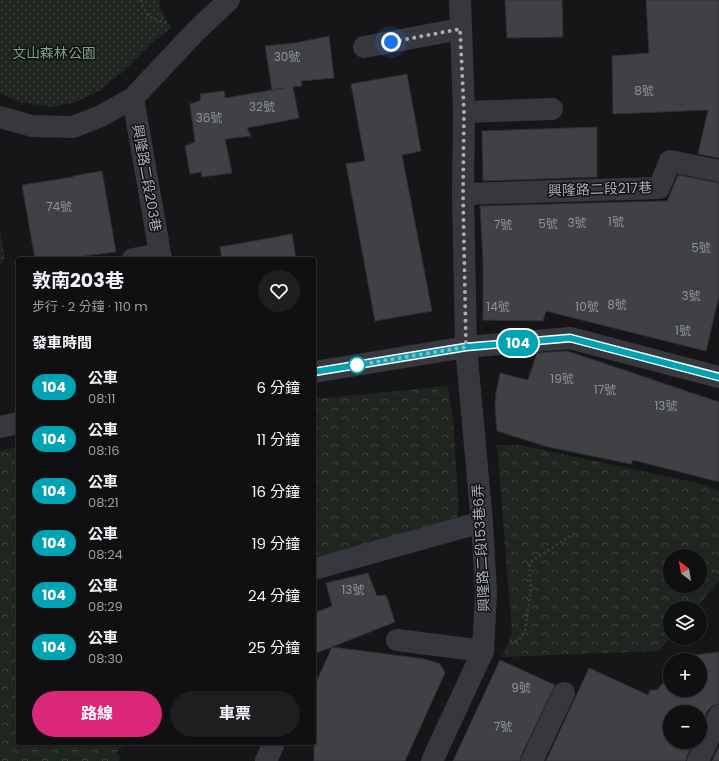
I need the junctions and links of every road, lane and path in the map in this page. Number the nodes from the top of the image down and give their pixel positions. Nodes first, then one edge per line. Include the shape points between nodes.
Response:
1 (141, 0) edge
2 (229, 0) edge
3 (460, 0) edge
4 (460, 29) junction
5 (196, 31) junction
6 (364, 47) dead end
7 (134, 98) junction
8 (552, 109) dead end
9 (464, 112) junction
10 (0, 117) edge
11 (719, 171) edge
12 (463, 194) junction
13 (160, 256) edge
14 (466, 347) junction
15 (316, 372) edge
16 (719, 377) edge
17 (16, 423) edge
18 (0, 426) edge
19 (482, 522) junction
20 (575, 533) dead end
21 (316, 568) edge
22 (397, 640) dead end
23 (483, 644) junction
24 (564, 693) dead end
25 (719, 716) edge
26 (273, 745) edge
27 (266, 761) edge
28 (432, 761) edge
29 (532, 761) edge
30 (698, 761) edge

1 - 5 path via 144,10 151,18
2 - 5 street
3 - 4 street, 興隆路二段153巷6弄
4 - 6 street
4 - 9 street, 興隆路二段153巷6弄
5 - 7 street
7 - 10 street via 101,116 73,127 32,126
7 - 13 street, 興隆路二段203巷
8 - 9 street
9 - 12 street, 興隆路二段153巷6弄
11 - 12 street, 興隆路二段217巷 via 670,161 659,188
12 - 14 street, 興隆路二段153巷6弄
14 - 15 street
14 - 16 street via 570,338
14 - 19 street, 興隆路二段153巷6弄
17 - 18 street
19 - 21 street
19 - 23 street, 興隆路二段153巷6弄 via 486,592
20 - 23 path via 537,557 530,566 532,588 525,630 518,640 512,643
22 - 23 street
23 - 28 street, 興隆路二段153巷6弄
24 - 29 street
25 - 30 street
26 - 27 street

